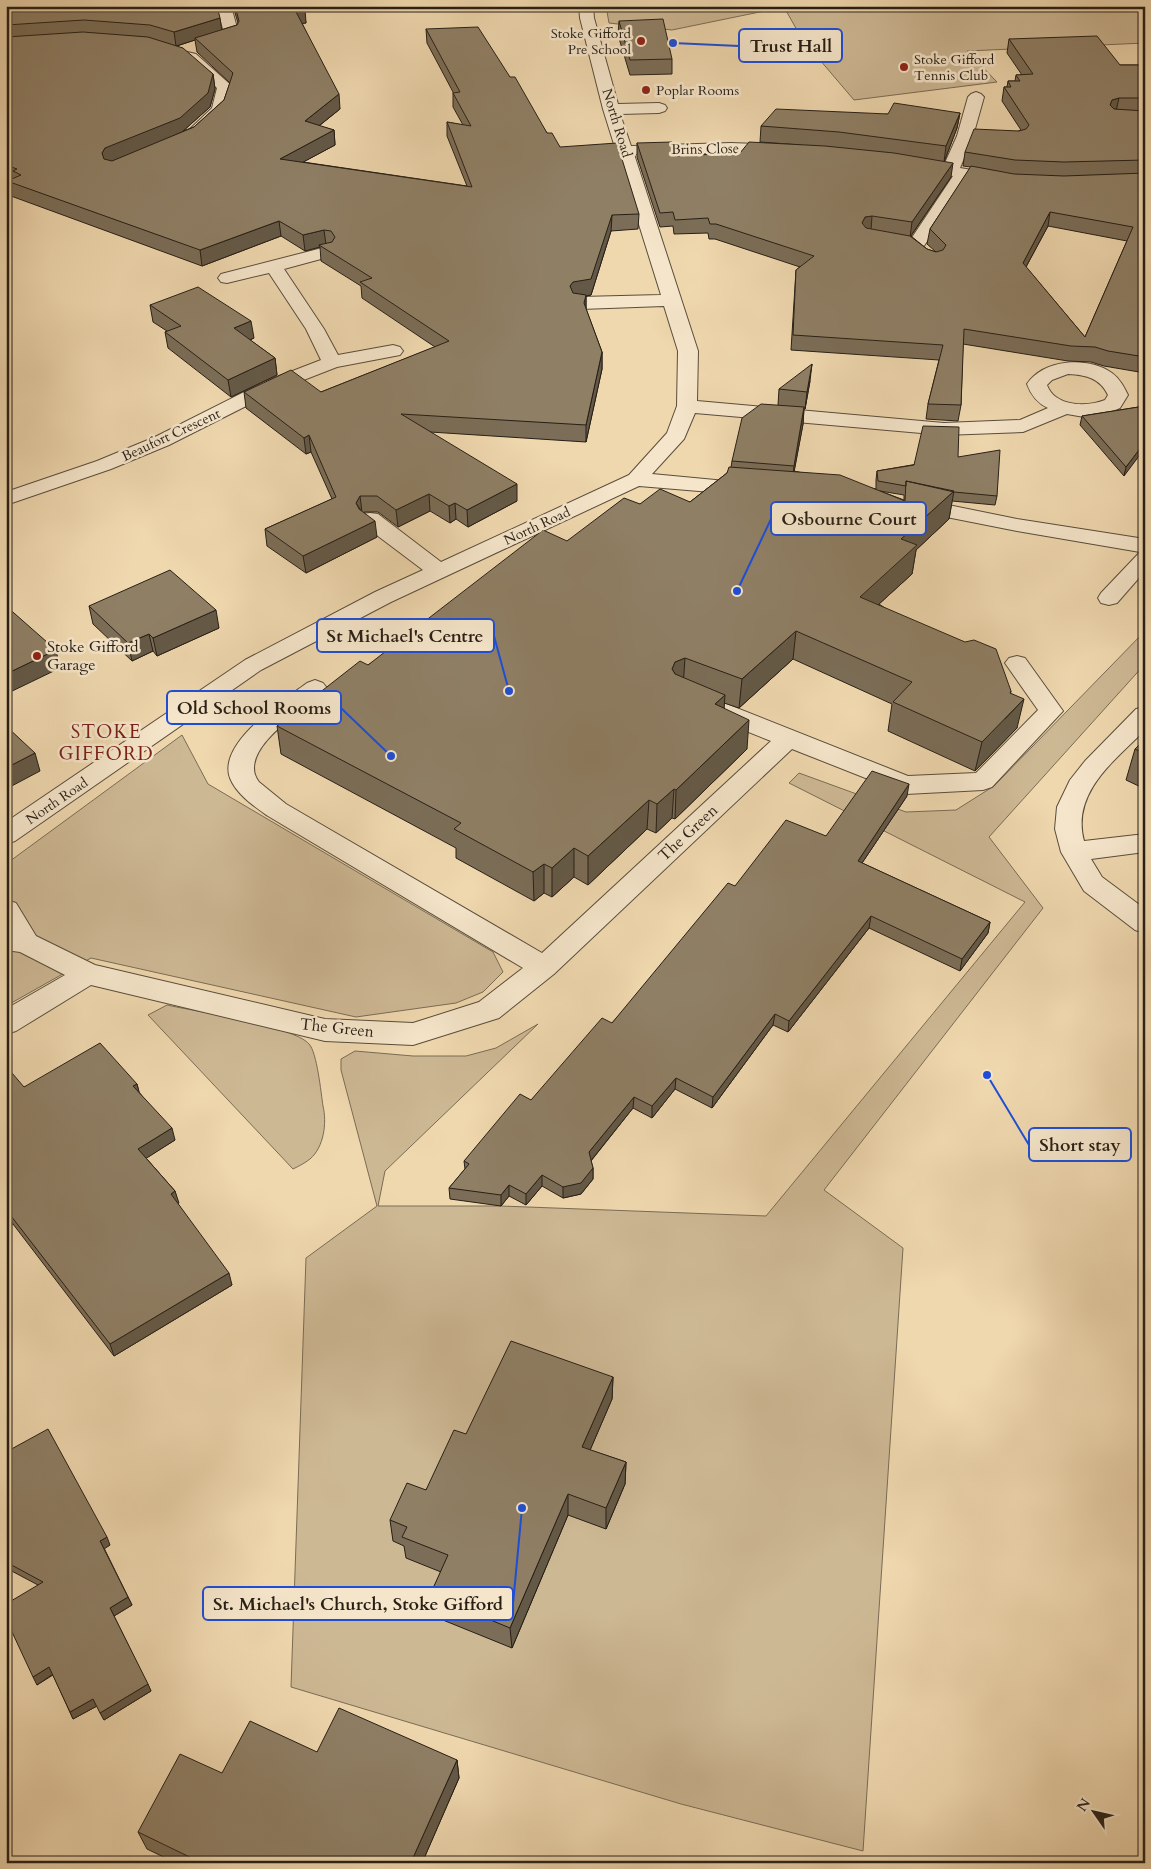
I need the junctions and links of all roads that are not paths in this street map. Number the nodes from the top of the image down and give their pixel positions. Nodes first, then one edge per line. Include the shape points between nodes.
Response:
1 (224, 6) edge
2 (586, 6) edge
3 (976, 97) dead end
4 (659, 108) dead end
5 (611, 109) junction
6 (966, 136) junction
7 (982, 136) edge
8 (189, 137) edge
9 (625, 150) junction
10 (796, 151) edge
11 (902, 162) edge
12 (957, 173) junction
13 (1022, 181) edge
14 (898, 242) edge
15 (326, 252) edge
16 (274, 267) junction
17 (227, 278) dead end
18 (672, 300) junction
19 (580, 303) edge
20 (393, 351) dead end
21 (332, 362) junction
22 (687, 406) junction
23 (1065, 408) dead end
24 (636, 480) junction
25 (765, 490) edge
26 (6, 499) edge
27 (899, 501) edge
28 (370, 519) edge
29 (1145, 546) edge
30 (1145, 557) edge
31 (439, 571) junction
32 (1109, 598) dead end
33 (1017, 663) dead end
34 (314, 688) dead end
35 (693, 700) edge
36 (1145, 715) edge
37 (788, 739) junction
38 (6, 835) edge
39 (1141, 845) edge
40 (1074, 852) junction
41 (6, 910) edge
42 (1145, 923) edge
43 (16, 942) edge
44 (544, 967) junction
45 (88, 974) junction
46 (6, 1023) edge

1 - 8 street via 232,35 171,52 190,57 225,87 219,110
2 - 5 street, North Road
3 - 6 street
4 - 5 street
5 - 9 street, North Road
6 - 7 street
6 - 12 street
9 - 10 street, Brins Close via 732,148
9 - 18 street, North Road
11 - 12 street
12 - 13 street
12 - 14 street via 922,250
15 - 16 street
16 - 17 street
16 - 21 street
18 - 19 street
18 - 22 street, North Road via 688,351
20 - 21 street, Beaufort Crescent
21 - 26 street, Beaufort Crescent via 271,386 162,441
22 - 23 street via 944,429 1024,426
22 - 24 street, North Road via 677,435
24 - 25 street
24 - 31 street, North Road
27 - 29 street
28 - 31 street
30 - 32 street
31 - 38 street, North Road via 253,665
33 - 37 street via 1051,710 983,781 906,785
34 - 44 street via 262,730 253,742 242,767 242,777 250,790 277,810
35 - 37 street
36 - 40 street via 1079,786 1070,806 1068,829
37 - 44 street, The Green
39 - 40 street
40 - 42 street via 1093,884
41 - 43 street, The Green
43 - 45 street, The Green
44 - 45 street, The Green via 489,1010 413,1034 311,1028
45 - 46 street

